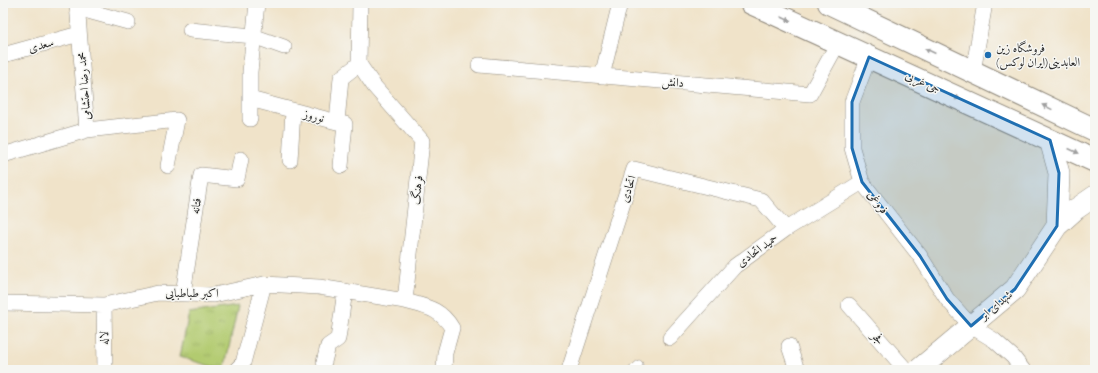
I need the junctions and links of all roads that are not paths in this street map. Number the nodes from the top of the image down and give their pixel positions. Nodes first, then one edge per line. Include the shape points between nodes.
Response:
1 (257, 3) edge
2 (360, 3) edge
3 (620, 3) edge
4 (751, 3) edge
5 (985, 3) edge
6 (77, 5) edge
7 (840, 5) edge
8 (128, 22) dead end
9 (190, 30) dead end
10 (80, 34) junction
11 (253, 36) junction
12 (838, 43) junction
13 (284, 47) dead end
14 (3, 55) edge
15 (869, 57) junction
16 (359, 64) junction
17 (478, 65) dead end
18 (973, 72) junction
19 (602, 76) junction
20 (250, 99) junction
21 (293, 111) junction
22 (250, 120) dead end
23 (346, 124) junction
24 (87, 130) junction
25 (1095, 130) edge
26 (1050, 140) junction
27 (3, 155) edge
28 (241, 159) dead end
29 (290, 160) dead end
30 (1095, 161) edge
31 (168, 166) dead end
32 (341, 166) dead end
33 (862, 182) junction
34 (1095, 196) edge
35 (1057, 226) junction
36 (786, 229) junction
37 (264, 284) junction
38 (345, 291) junction
39 (183, 294) junction
40 (405, 301) junction
41 (3, 302) edge
42 (104, 305) junction
43 (850, 305) dead end
44 (971, 326) junction
45 (670, 338) dead end
46 (789, 346) dead end
47 (324, 362) dead end
48 (639, 364) dead end
49 (105, 370) edge
50 (236, 370) edge
51 (444, 370) edge
52 (569, 370) edge
53 (632, 370) edge
54 (797, 370) edge
55 (906, 370) edge
56 (918, 370) edge
57 (1023, 370) edge

1 - 11 street
2 - 16 street
3 - 19 street
4 -> 12 main road, جی غربی
5 - 18 street
6 - 8 street
6 - 10 street, محمد رضا احتشامی
18 -> 7 main road
9 - 11 street
10 - 14 street, سعدی
10 - 24 street, محمد رضا احتشامی
11 - 13 street
11 - 20 street
12 - 15 main road, جی غربی
12 - 19 street, دانش via 810,94
15 -> 26 main road, جی غربی
15 - 33 street, فروغی via 852,102 852,148
16 - 23 street, نوروز via 342,78
16 - 40 street, فرهنگ via 374,86 422,141
17 - 19 street, دانش
25 -> 18 main road
20 - 21 street, نوروز
20 - 22 street
21 - 23 street, نوروز
21 - 29 street
23 - 32 street
24 - 27 street, محمد رضا احتشامی
24 - 31 street via 177,120
26 -> 30 main road, جی غربی
26 - 35 main road via 1059,173
28 - 39 street, فتانه via 237,179 201,175
33 - 36 street, حمید اتحادی
33 - 44 street, فروغی via 920,256 947,299
34 - 35 main road, شهدای ابر
35 - 44 main road, شهدای ابر via 1015,289
36 - 45 street, حمید اتحادی via 735,266
36 - 52 street, اتحادی via 761,200 634,169
37 - 38 street, اکبر طباطبایی
37 - 39 street, اکبر طباطبایی via 214,295
37 - 50 street via 243,362
38 - 40 street, اکبر طباطبایی
38 - 47 street via 338,339 328,346
39 - 42 street, اکبر طباطبایی via 158,293
40 - 51 street via 431,308 445,317 452,328
41 - 42 street, اکبر طباطبایی
42 - 49 street, لاله
43 - 55 street, فجر
44 - 56 main road, شهدای ابر
44 - 57 street, فروغی via 994,340
46 - 54 street
48 - 53 lane

